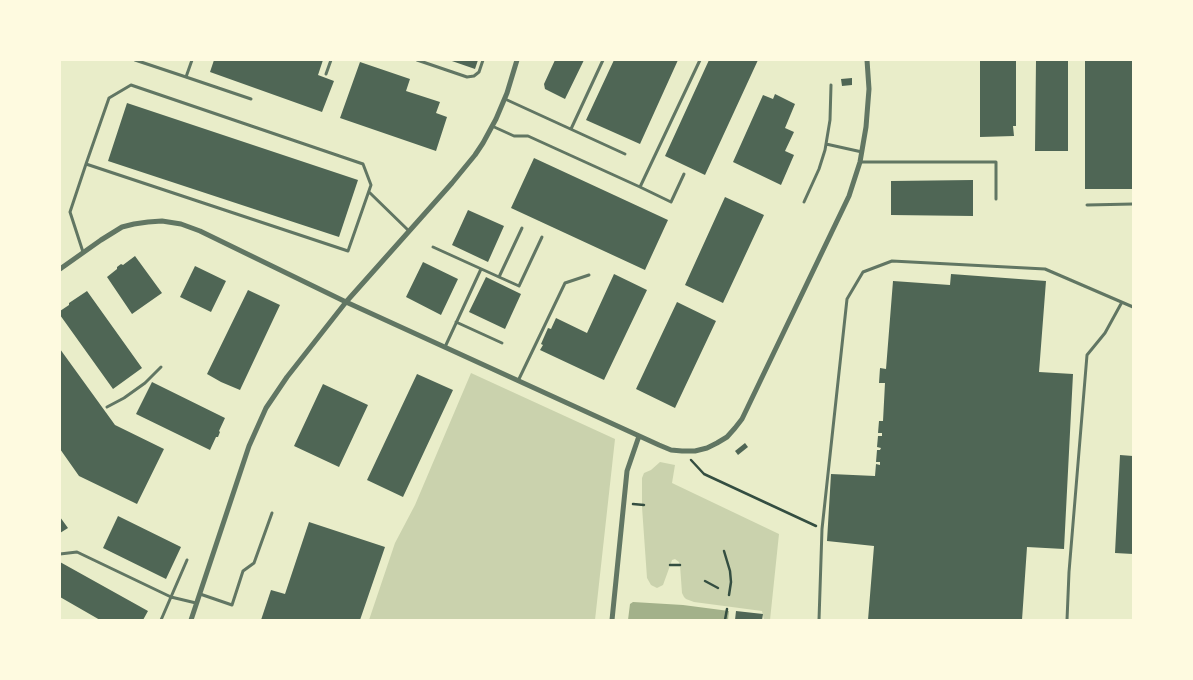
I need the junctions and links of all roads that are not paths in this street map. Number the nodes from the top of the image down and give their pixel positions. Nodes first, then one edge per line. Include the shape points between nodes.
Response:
1 (135, 60) edge
2 (192, 60) edge
3 (331, 60) edge
4 (417, 60) edge
5 (484, 60) edge
6 (517, 60) edge
7 (603, 60) edge
8 (700, 60) edge
9 (867, 60) edge
10 (326, 74) dead end
11 (186, 77) junction
12 (831, 85) dead end
13 (251, 99) dead end
14 (505, 99) junction
15 (492, 126) junction
16 (571, 129) junction
17 (826, 144) junction
18 (862, 152) junction
19 (625, 154) dead end
20 (860, 162) junction
21 (86, 164) junction
22 (684, 174) dead end
23 (640, 187) junction
24 (369, 192) junction
25 (996, 199) dead end
26 (804, 202) dead end
27 (1133, 204) edge
28 (1087, 205) dead end
29 (522, 228) dead end
30 (409, 231) junction
31 (542, 237) dead end
32 (433, 247) dead end
33 (83, 252) junction
34 (60, 269) edge
35 (481, 269) junction
36 (589, 275) dead end
37 (499, 277) junction
38 (346, 302) junction
39 (1122, 302) junction
40 (1133, 308) edge
41 (456, 322) junction
42 (502, 343) dead end
43 (445, 347) junction
44 (161, 367) dead end
45 (518, 381) junction
46 (107, 407) dead end
47 (639, 436) junction
48 (272, 513) dead end
49 (60, 554) edge
50 (187, 560) dead end
51 (200, 594) junction
52 (171, 597) junction
53 (196, 603) junction
54 (160, 620) edge
55 (190, 620) edge
56 (612, 620) edge
57 (819, 620) edge
58 (1067, 620) edge

1 - 11 lane
2 - 11 lane
3 - 10 lane
4 - 5 lane via 466,78 479,72
6 - 14 street
7 - 16 lane
8 - 23 lane
9 - 18 street via 869,102
11 - 13 lane
12 - 17 lane
14 - 15 street
14 - 16 lane
15 - 23 lane via 514,136 528,136
15 - 30 street via 465,168
16 - 19 lane
17 - 18 lane
17 - 26 lane
18 - 20 street
20 - 25 lane via 996,162
20 - 47 street via 845,205 736,428 717,443 695,451 670,450
21 - 24 lane via 348,251
21 - 24 lane via 109,98 131,85 364,164 371,185
21 - 33 lane via 70,212
22 - 23 lane via 671,202
24 - 30 lane
27 - 28 lane
29 - 37 lane
30 - 38 street
31 - 37 lane via 519,286
32 - 35 lane
33 - 34 street
33 - 38 street via 128,226 162,222 181,224
35 - 37 lane
35 - 41 lane
36 - 45 lane via 565,283
38 - 43 street
38 - 51 street via 287,377 260,421
39 - 40 lane
39 - 57 lane via 1045,269 892,261 863,272 847,299 822,529
39 - 58 lane via 1106,333 1087,355
41 - 42 lane
41 - 43 lane
43 - 45 street
44 - 46 lane via 124,398
45 - 47 street
47 - 56 street via 627,471
48 - 51 lane via 254,563 243,571 232,605
49 - 52 lane via 77,552
50 - 52 lane
51 - 53 street
52 - 53 lane
52 - 54 lane
53 - 55 street

